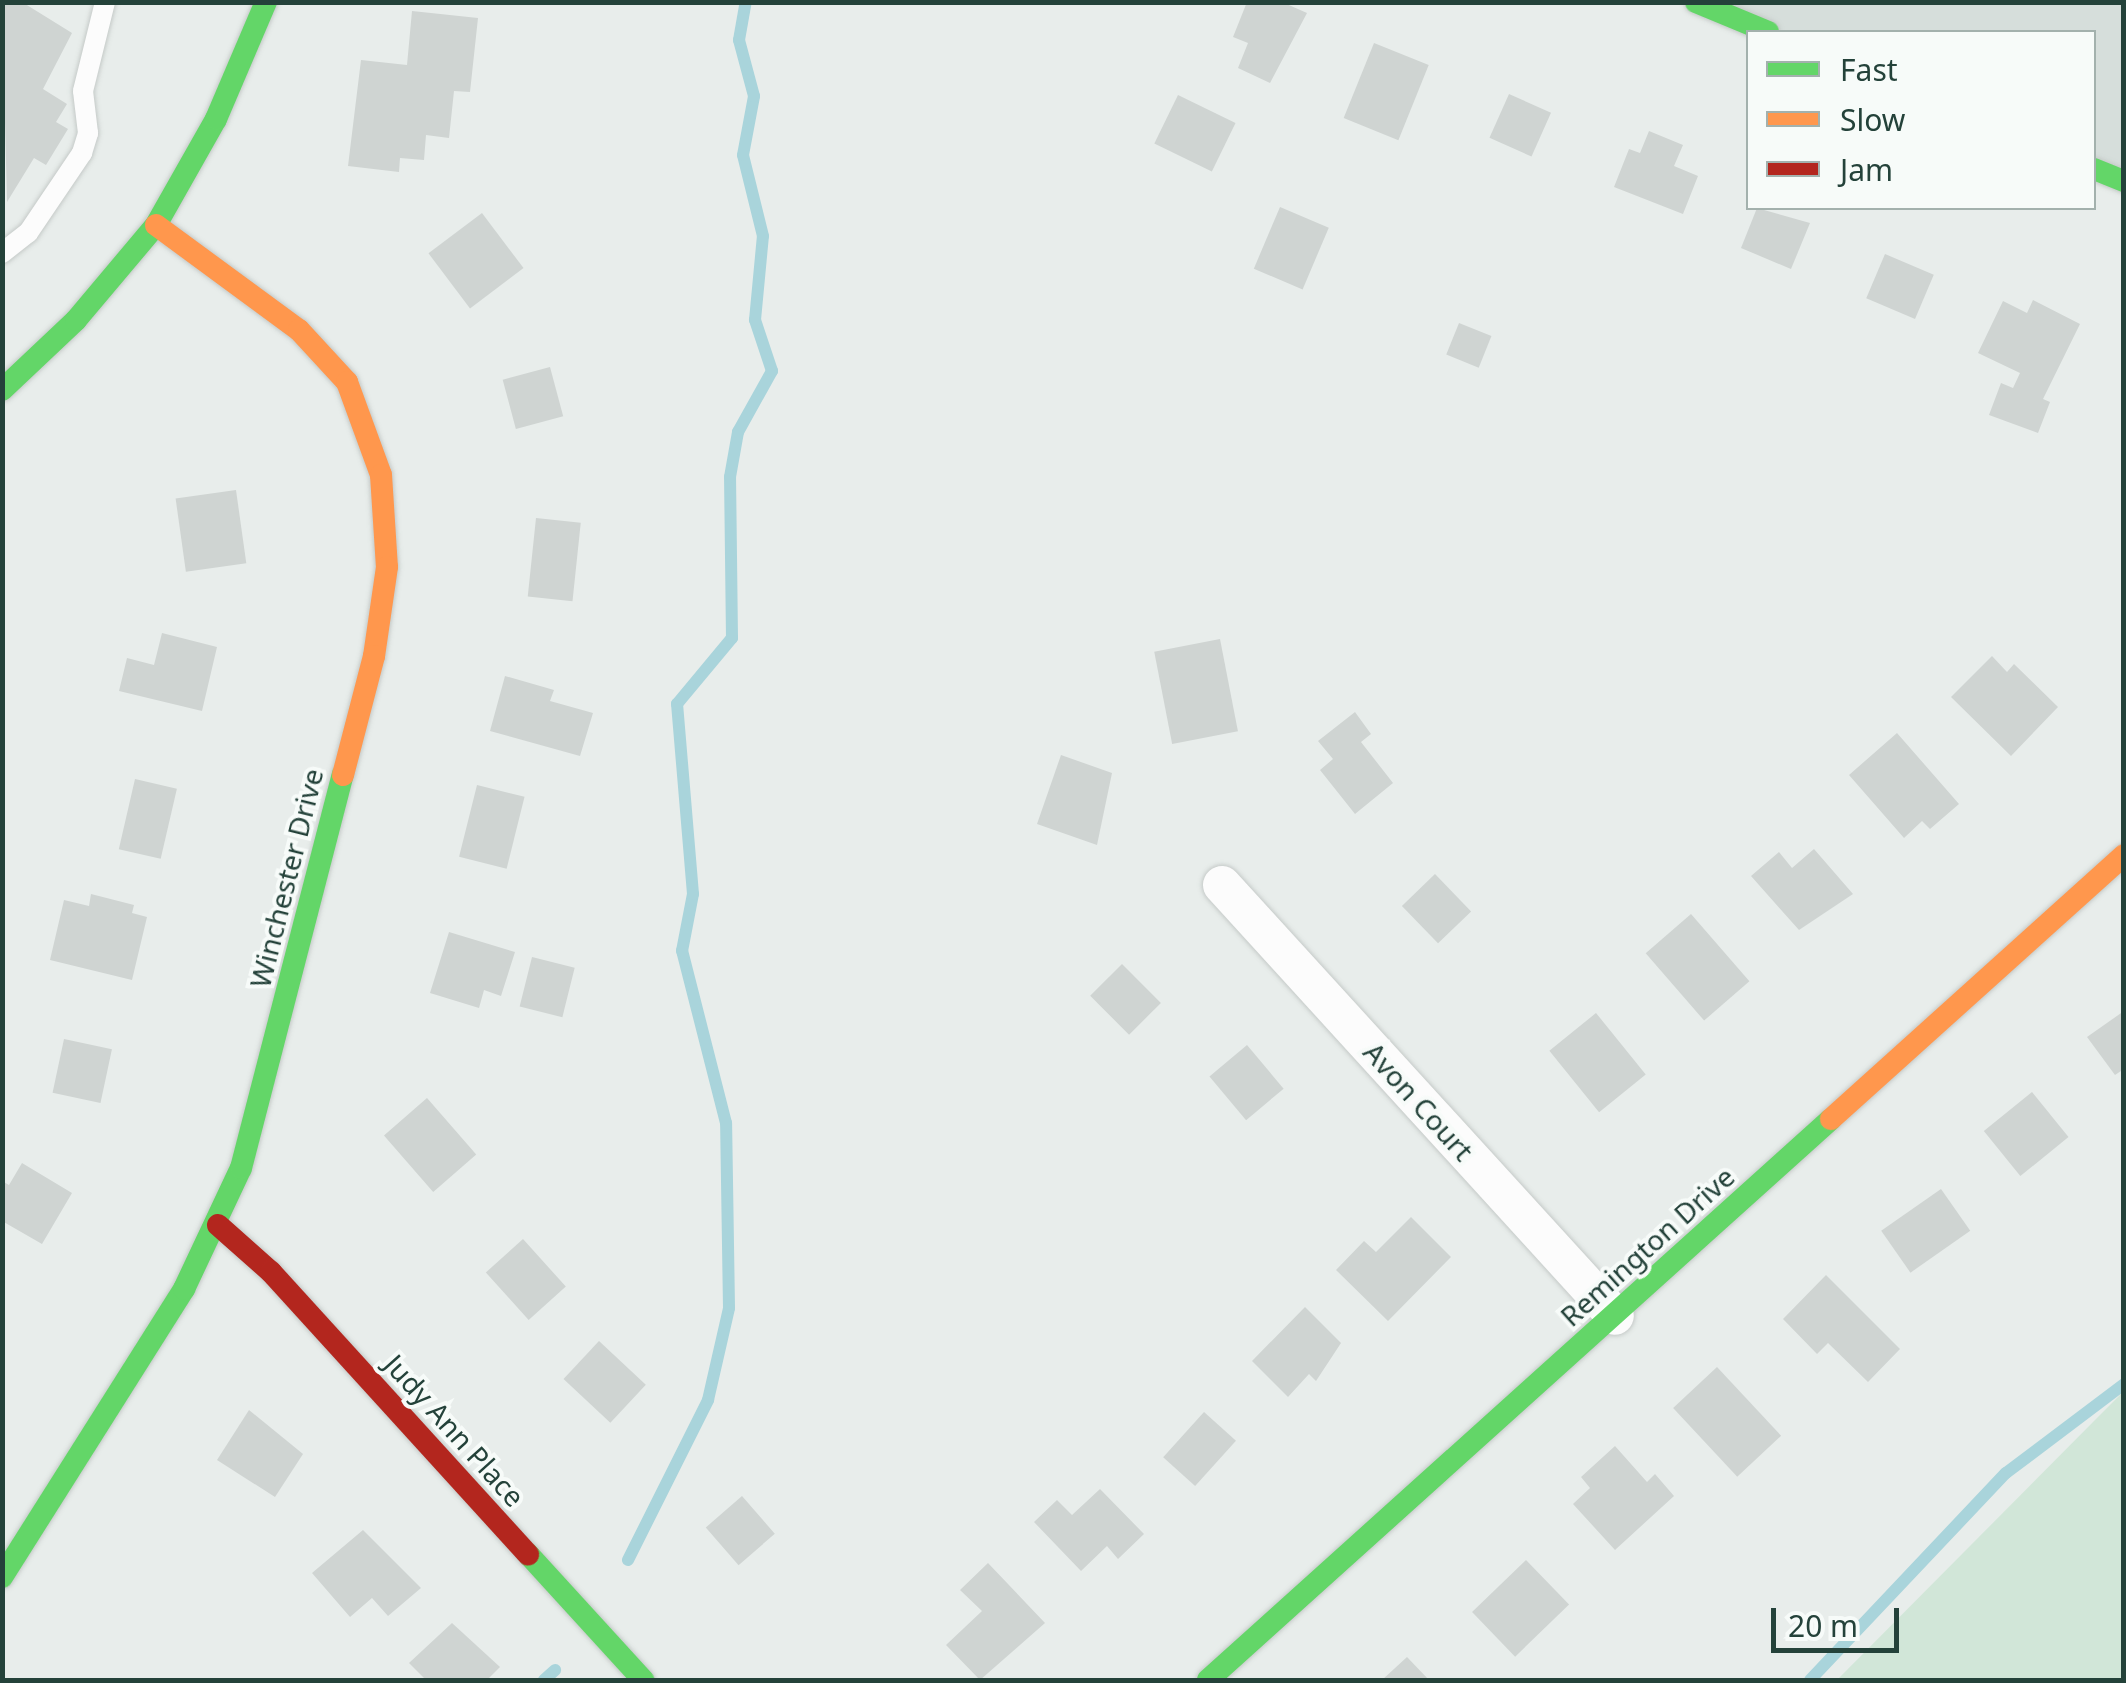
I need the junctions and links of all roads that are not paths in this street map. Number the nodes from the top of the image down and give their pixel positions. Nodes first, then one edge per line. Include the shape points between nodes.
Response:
1 (105, 2) edge
2 (266, 2) edge
3 (1696, 2) edge
4 (1763, 30) edge
5 (2096, 170) edge
6 (2124, 182) edge
7 (156, 225) junction
8 (2, 254) edge
9 (2, 390) edge
10 (2124, 855) edge
11 (1222, 885) dead end
12 (218, 1225) junction
13 (1615, 1316) junction
14 (2, 1578) edge
15 (643, 1680) edge
16 (1208, 1680) edge

1 - 8 lane via 83,91 88,132 82,154 28,233
2 - 7 street via 216,119
3 - 4 street
5 - 6 street
7 - 9 street via 76,320
7 - 12 street, Winchester Drive via 299,330 347,382 374,445 388,539 374,656 252,1131
10 - 13 street, Remington Drive
11 - 13 street, Avon Court
12 - 14 street, Winchester Drive
12 - 15 street, Judy Ann Place via 271,1272
13 - 16 street, Remington Drive

